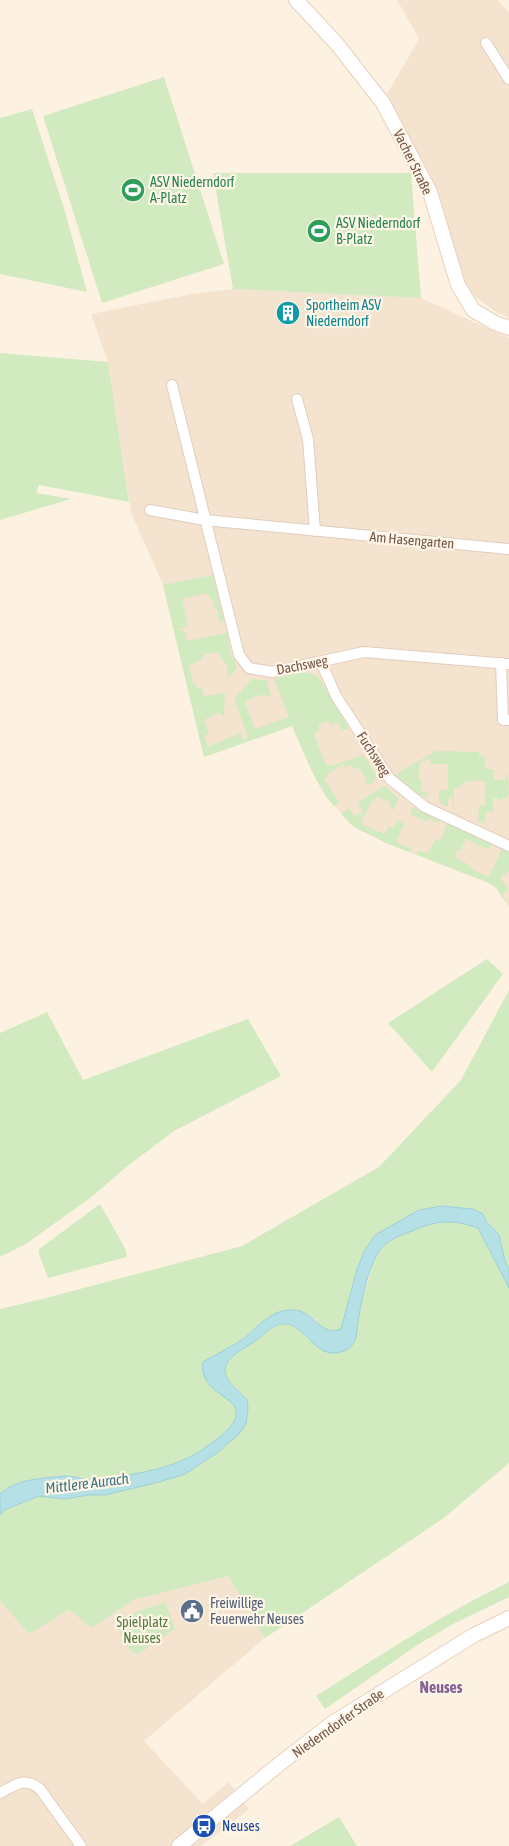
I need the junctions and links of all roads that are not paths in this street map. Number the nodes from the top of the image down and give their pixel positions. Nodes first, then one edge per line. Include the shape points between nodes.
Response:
1 (296, 0) edge
2 (486, 43) dead end
3 (509, 79) edge
4 (509, 328) edge
5 (172, 385) dead end
6 (297, 400) dead end
7 (150, 510) dead end
8 (205, 520) junction
9 (315, 531) junction
10 (509, 549) edge
11 (321, 662) junction
12 (505, 664) edge
13 (509, 720) edge
14 (509, 846) edge
15 (509, 1618) edge
16 (0, 1793) edge
17 (81, 1846) edge
18 (179, 1846) edge

1 - 4 main road, Vacher Straße via 337,44 383,103 430,192 458,285 473,310
2 - 3 street
5 - 8 street
6 - 9 street via 308,439
7 - 8 street, Am Hasengarten
8 - 9 street, Am Hasengarten
8 - 11 street, Dachsweg via 239,655 249,668 272,672
9 - 10 street, Am Hasengarten
11 - 12 street, Dachsweg via 364,652
11 - 14 street, Fuchsweg via 336,696 390,779 425,807
12 - 13 street via 502,720
15 - 18 main road, Niederndorfer Straße via 474,1635 331,1724
16 - 17 street via 21,1782 32,1782

